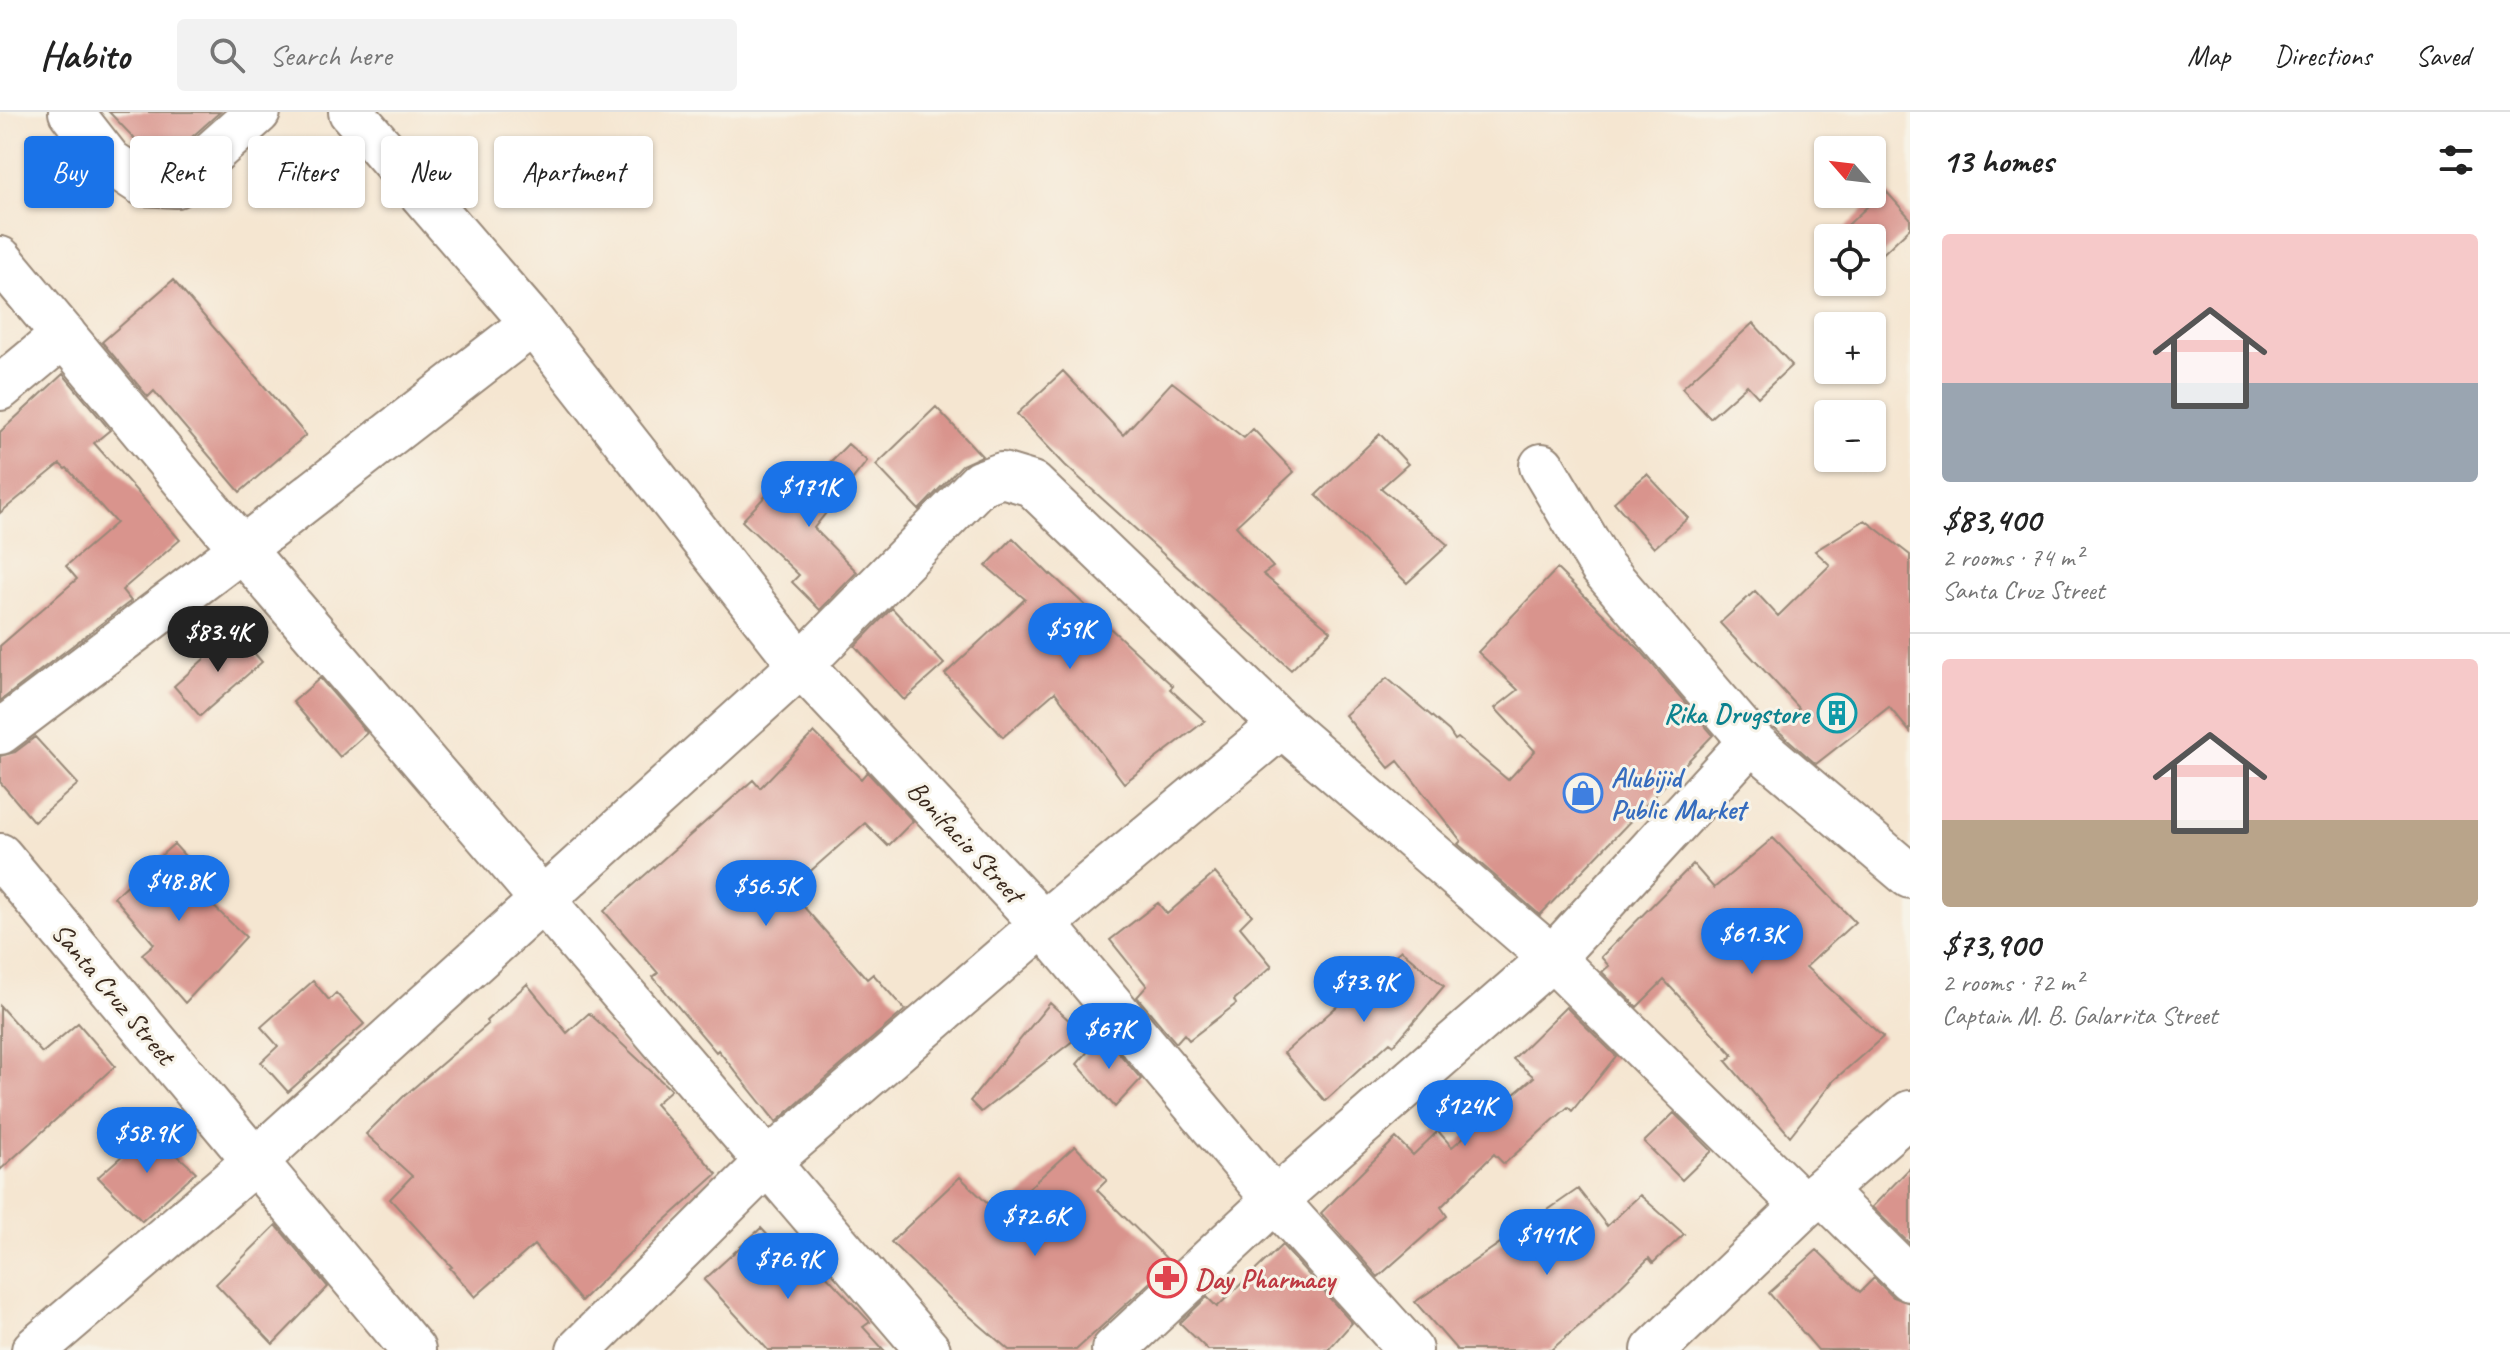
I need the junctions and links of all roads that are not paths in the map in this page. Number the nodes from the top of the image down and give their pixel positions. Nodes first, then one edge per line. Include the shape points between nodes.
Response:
1 (71, 112) edge
2 (258, 112) edge
3 (351, 112) edge
4 (0, 259) edge
5 (533, 323) junction
6 (64, 335) junction
7 (0, 388) edge
8 (1542, 466) dead end
9 (242, 549) junction
10 (801, 665) junction
11 (1282, 725) junction
12 (0, 732) edge
13 (1751, 741) junction
14 (0, 856) edge
15 (1910, 876) edge
16 (542, 900) junction
17 (1043, 924) junction
18 (1552, 958) junction
19 (1910, 1113) edge
20 (769, 1161) junction
21 (254, 1162) junction
22 (1812, 1198) junction
23 (1275, 1200) junction
24 (1910, 1279) edge
25 (34, 1350) edge
26 (413, 1350) edge
27 (579, 1350) edge
28 (928, 1350) edge
29 (1114, 1350) edge
30 (1410, 1350) edge
31 (1654, 1350) edge

1 - 2 main road via 110,162 142,183 176,185
3 - 5 main road, Bonifacio Street
4 - 6 main road
5 - 9 main road
5 - 10 main road, Bonifacio Street
6 - 7 main road
6 - 9 main road
8 - 13 main road via 1602,567
9 - 12 main road
9 - 16 main road
10 - 11 main road via 980,483 1002,475 1032,484
10 - 16 main road
10 - 17 main road, Bonifacio Street
11 - 17 main road
11 - 18 main road
13 - 15 main road
13 - 18 main road
14 - 21 main road, Santa Cruz Street
16 - 20 main road
16 - 21 main road
17 - 20 main road
17 - 23 main road, Bonifacio Street
18 - 22 main road
18 - 23 main road
19 - 22 main road
20 - 27 main road
20 - 28 main road
21 - 25 main road
21 - 26 main road, Santa Cruz Street
22 - 24 main road
22 - 31 main road
23 - 29 main road
23 - 30 main road, Bonifacio Street

